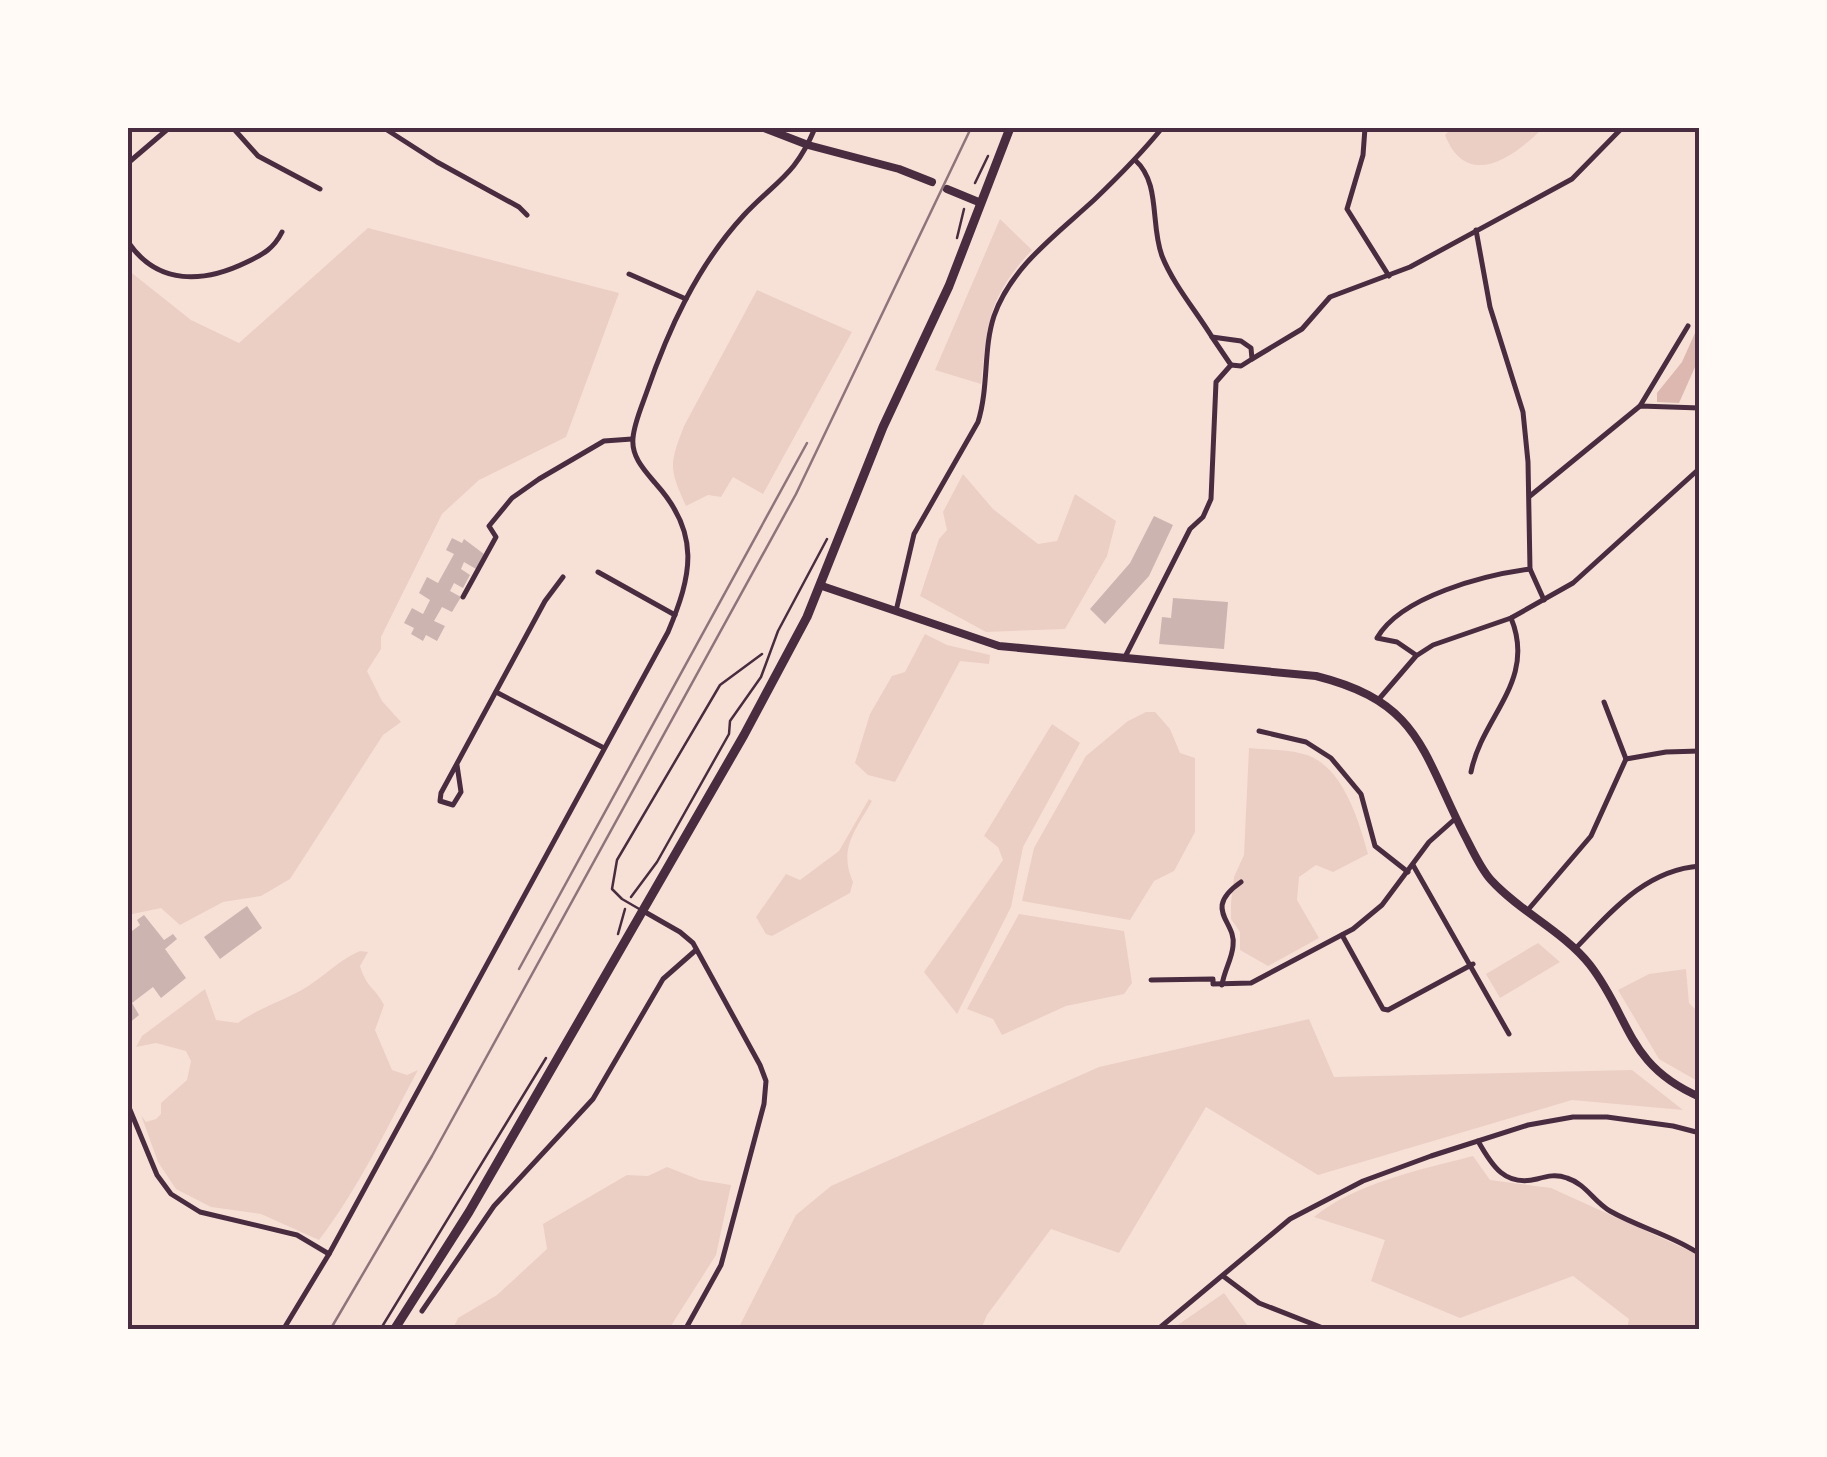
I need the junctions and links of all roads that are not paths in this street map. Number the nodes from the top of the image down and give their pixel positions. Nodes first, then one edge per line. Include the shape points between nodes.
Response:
1 (169, 128) edge
2 (232, 128) edge
3 (384, 128) edge
4 (764, 128) edge
5 (815, 128) edge
6 (1010, 128) edge
7 (1162, 128) edge
8 (1365, 128) edge
9 (1622, 128) edge
10 (808, 145) junction
11 (1135, 160) junction
12 (128, 163) edge
13 (932, 182) dead end
14 (947, 189) dead end
15 (320, 190) dead end
16 (982, 203) junction
17 (527, 215) dead end
18 (1476, 230) junction
19 (282, 232) dead end
20 (128, 242) edge
21 (629, 274) dead end
22 (1390, 276) junction
23 (686, 298) junction
24 (1688, 326) dead end
25 (1212, 337) junction
26 (1252, 359) junction
27 (1231, 365) junction
28 (1640, 406) junction
29 (1700, 408) edge
30 (632, 438) junction
31 (1700, 468) edge
32 (1529, 497) junction
33 (1530, 569) junction
34 (598, 572) dead end
35 (563, 577) dead end
36 (822, 586) junction
37 (462, 597) dead end
38 (1544, 600) junction
39 (896, 612) junction
40 (674, 616) junction
41 (1512, 618) junction
42 (762, 654) dead end
43 (1416, 656) junction
44 (1126, 657) junction
45 (496, 692) junction
46 (1379, 699) junction
47 (1604, 702) dead end
48 (1258, 732) dead end
49 (604, 748) junction
50 (1700, 751) edge
51 (1626, 759) junction
52 (457, 765) junction
53 (1471, 772) dead end
54 (1456, 818) junction
55 (1413, 864) junction
56 (1700, 866) edge
57 (1408, 872) junction
58 (1241, 882) dead end
59 (642, 910) junction
60 (1527, 911) junction
61 (1342, 936) junction
62 (1575, 948) junction
63 (696, 950) junction
64 (1472, 964) junction
65 (1152, 980) dead end
66 (1222, 985) junction
67 (1510, 1034) dead end
68 (1700, 1096) edge
69 (128, 1105) edge
70 (1700, 1134) edge
71 (1478, 1141) junction
72 (1695, 1251) dead end
73 (329, 1254) junction
74 (1224, 1276) junction
75 (422, 1311) dead end
76 (284, 1330) edge
77 (394, 1330) edge
78 (685, 1330) edge
79 (1156, 1330) edge
80 (1328, 1330) edge

1 - 12 street
2 - 15 street via 258,156
3 - 17 street
4 - 10 street
5 - 10 street
6 - 16 main road
7 - 11 street
8 - 22 street via 1347,208
9 - 18 street via 1572,178
10 - 13 street
10 - 23 street via 789,176 740,220
11 - 25 street via 1150,175 1164,261
11 - 39 street via 1032,257 999,304 978,422 914,534
14 - 16 street
16 - 36 main road via 883,427
18 - 22 street
18 - 32 street via 1490,306 1523,412
19 - 20 street via 268,251 200,278 160,272
21 - 23 street
22 - 26 street via 1330,297 1302,329
23 - 30 street
24 - 28 street
25 - 26 street via 1246,343
25 - 27 street
26 - 27 street
27 - 44 street via 1216,382 1210,499
28 - 29 street
28 - 32 street
30 - 37 street via 604,441 512,498 489,526 496,536
30 - 40 street via 642,468 685,527 688,568
31 - 38 street via 1588,571
32 - 33 street
33 - 38 street
33 - 43 street via 1438,594 1390,620 1377,638
34 - 40 street
35 - 45 street
36 - 39 street
36 - 59 main road
38 - 41 street
39 - 44 street via 999,646
40 - 49 street
41 - 43 street
41 - 53 street via 1519,659
42 - 59 lane via 720,685 617,860 612,889
43 - 46 street
44 - 46 street via 1316,676
45 - 49 street
45 - 52 street
46 - 54 street via 1427,752
47 - 51 street
48 - 57 street via 1306,742 1331,758 1362,794 1375,846
49 - 73 street
50 - 51 street
51 - 60 street via 1591,836
52 - 52 street via 461,792 453,805 444,805 439,798
54 - 55 street
54 - 60 street via 1490,879
55 - 57 street
55 - 64 street
56 - 62 street via 1666,871 1634,891
57 - 61 street via 1382,905
58 - 66 street via 1221,908 1233,937
59 - 63 street
59 - 77 main road via 470,1212
60 - 62 street
61 - 64 street via 1383,1009
61 - 66 street via 1251,983
62 - 68 street via 1647,1062
63 - 75 street via 663,979 594,1099 494,1206
63 - 78 street via 760,1065 766,1094 721,1265
64 - 67 street
65 - 66 street via 1213,979
69 - 73 street via 172,1194 200,1212 297,1235
70 - 71 street via 1573,1116
71 - 72 street via 1511,1180 1568,1178 1611,1211
71 - 74 street via 1326,1198 1290,1219
73 - 76 street
74 - 79 street
74 - 80 street via 1259,1303

